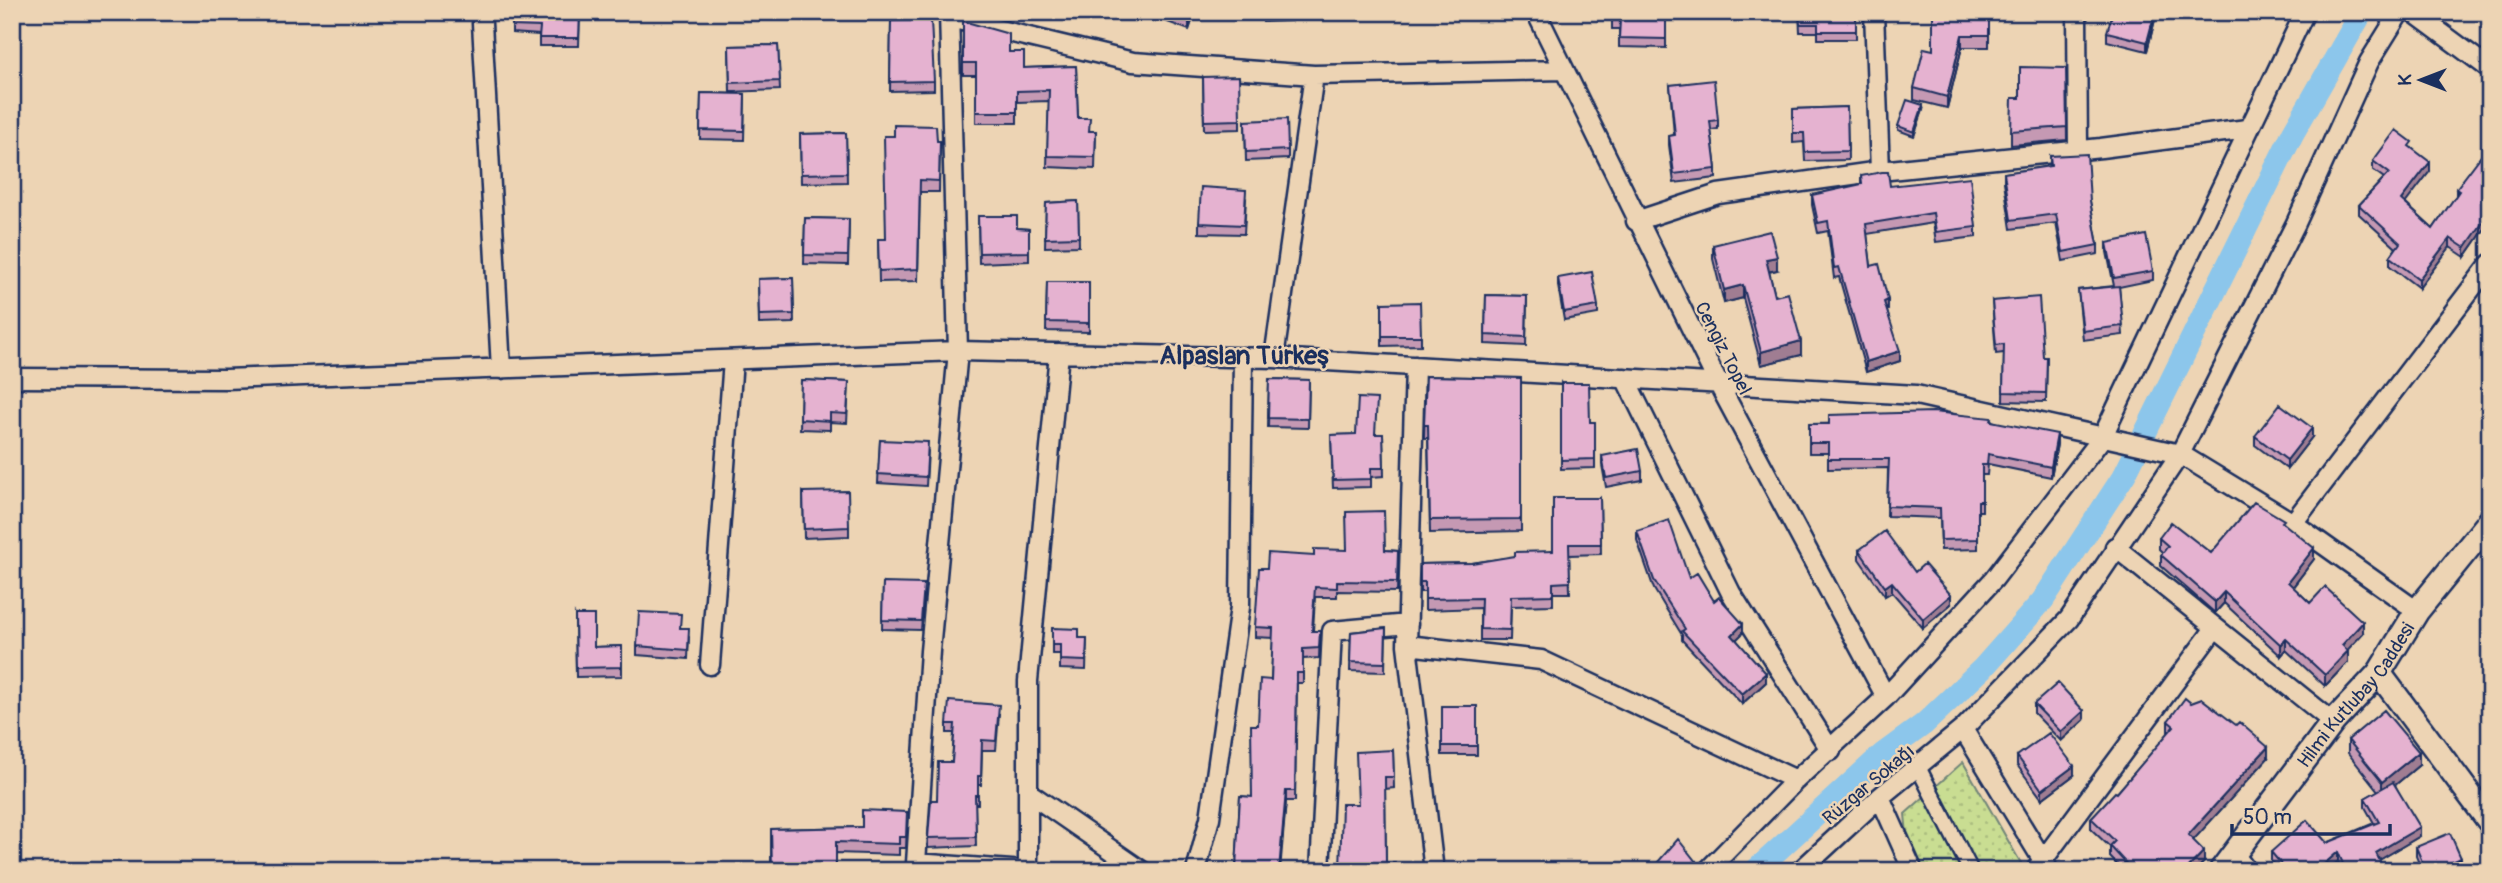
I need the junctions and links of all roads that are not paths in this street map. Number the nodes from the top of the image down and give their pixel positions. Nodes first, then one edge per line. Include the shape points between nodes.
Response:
1 (1536, 12) edge
2 (1874, 12) edge
3 (2077, 12) edge
4 (2305, 12) edge
5 (2400, 12) edge
6 (2413, 12) edge
7 (950, 15) edge
8 (482, 23) dead end
9 (2490, 69) edge
10 (1564, 70) junction
11 (1314, 75) junction
12 (2247, 128) junction
13 (2078, 150) junction
14 (1880, 171) junction
15 (1636, 221) junction
16 (2490, 264) edge
17 (958, 351) junction
18 (1059, 353) junction
19 (1243, 357) junction
20 (1274, 358) junction
21 (733, 360) junction
22 (1415, 366) junction
23 (501, 369) junction
24 (12, 378) edge
25 (1625, 378) junction
26 (1718, 383) junction
27 (2102, 438) junction
28 (2180, 454) junction
29 (2490, 521) edge
30 (2293, 523) junction
31 (2115, 547) junction
32 (2417, 611) junction
33 (1408, 624) junction
34 (2215, 628) junction
35 (1407, 645) junction
36 (710, 665) dead end
37 (2379, 673) junction
38 (1886, 697) junction
39 (2333, 722) junction
40 (1963, 729) junction
41 (1830, 751) junction
42 (1919, 769) junction
43 (1796, 780) junction
44 (1029, 793) junction
45 (1880, 797) junction
46 (2490, 822) edge
47 (2234, 865) edge
48 (2042, 867) edge
49 (1027, 871) edge
50 (1142, 871) edge
51 (1196, 871) edge
52 (1320, 871) edge
53 (1434, 871) edge
54 (1707, 871) edge
55 (1800, 871) edge
56 (1913, 871) edge
57 (1971, 871) edge

1 - 10 street, Cengiz Topel
2 - 14 street
3 - 13 street
4 - 12 street
5 - 28 street, Rüzgar Sokağı via 2370,62 2296,223
6 - 9 street
7 - 11 street via 1133,62
7 - 17 street
8 - 23 street
10 - 11 street
10 - 15 street, Cengiz Topel
11 - 20 street
12 - 13 street
12 - 27 street
13 - 14 street
14 - 15 street via 1718,194
15 - 26 street, Cengiz Topel
16 - 30 street
17 - 18 street
17 - 21 street
17 - 49 street via 916,863
18 - 19 street
18 - 44 street via 1028,681
19 - 20 street
19 - 51 street via 1240,607 1210,818
20 - 22 street
21 - 23 street
21 - 36 street
22 - 25 street
22 - 33 street
23 - 24 street via 226,379
25 - 26 street
25 - 41 street via 1731,593
26 - 27 street via 1916,396
26 - 38 street, Cengiz Topel
27 - 28 street
27 - 38 street via 1994,579
28 - 30 street
28 - 31 street, Rüzgar Sokağı
29 - 32 street, Hilmi Kutlubay Caddesi
30 - 32 street
31 - 34 street
31 - 40 street, Rüzgar Sokağı via 2069,619
32 - 37 street, Hilmi Kutlubay Caddesi
33 - 35 street
33 - 52 street via 1332,631
34 - 39 street
34 - 48 street
35 - 43 street via 1541,660
35 - 53 street
37 - 39 street, Hilmi Kutlubay Caddesi
37 - 46 street
38 - 41 street
39 - 47 street, Hilmi Kutlubay Caddesi
40 - 42 street, Rüzgar Sokağı
40 - 48 street
41 - 43 street
42 - 45 street, Rüzgar Sokağı
42 - 57 street
43 - 54 street
44 - 49 street
44 - 50 street
45 - 55 street, Rüzgar Sokağı
45 - 56 street

